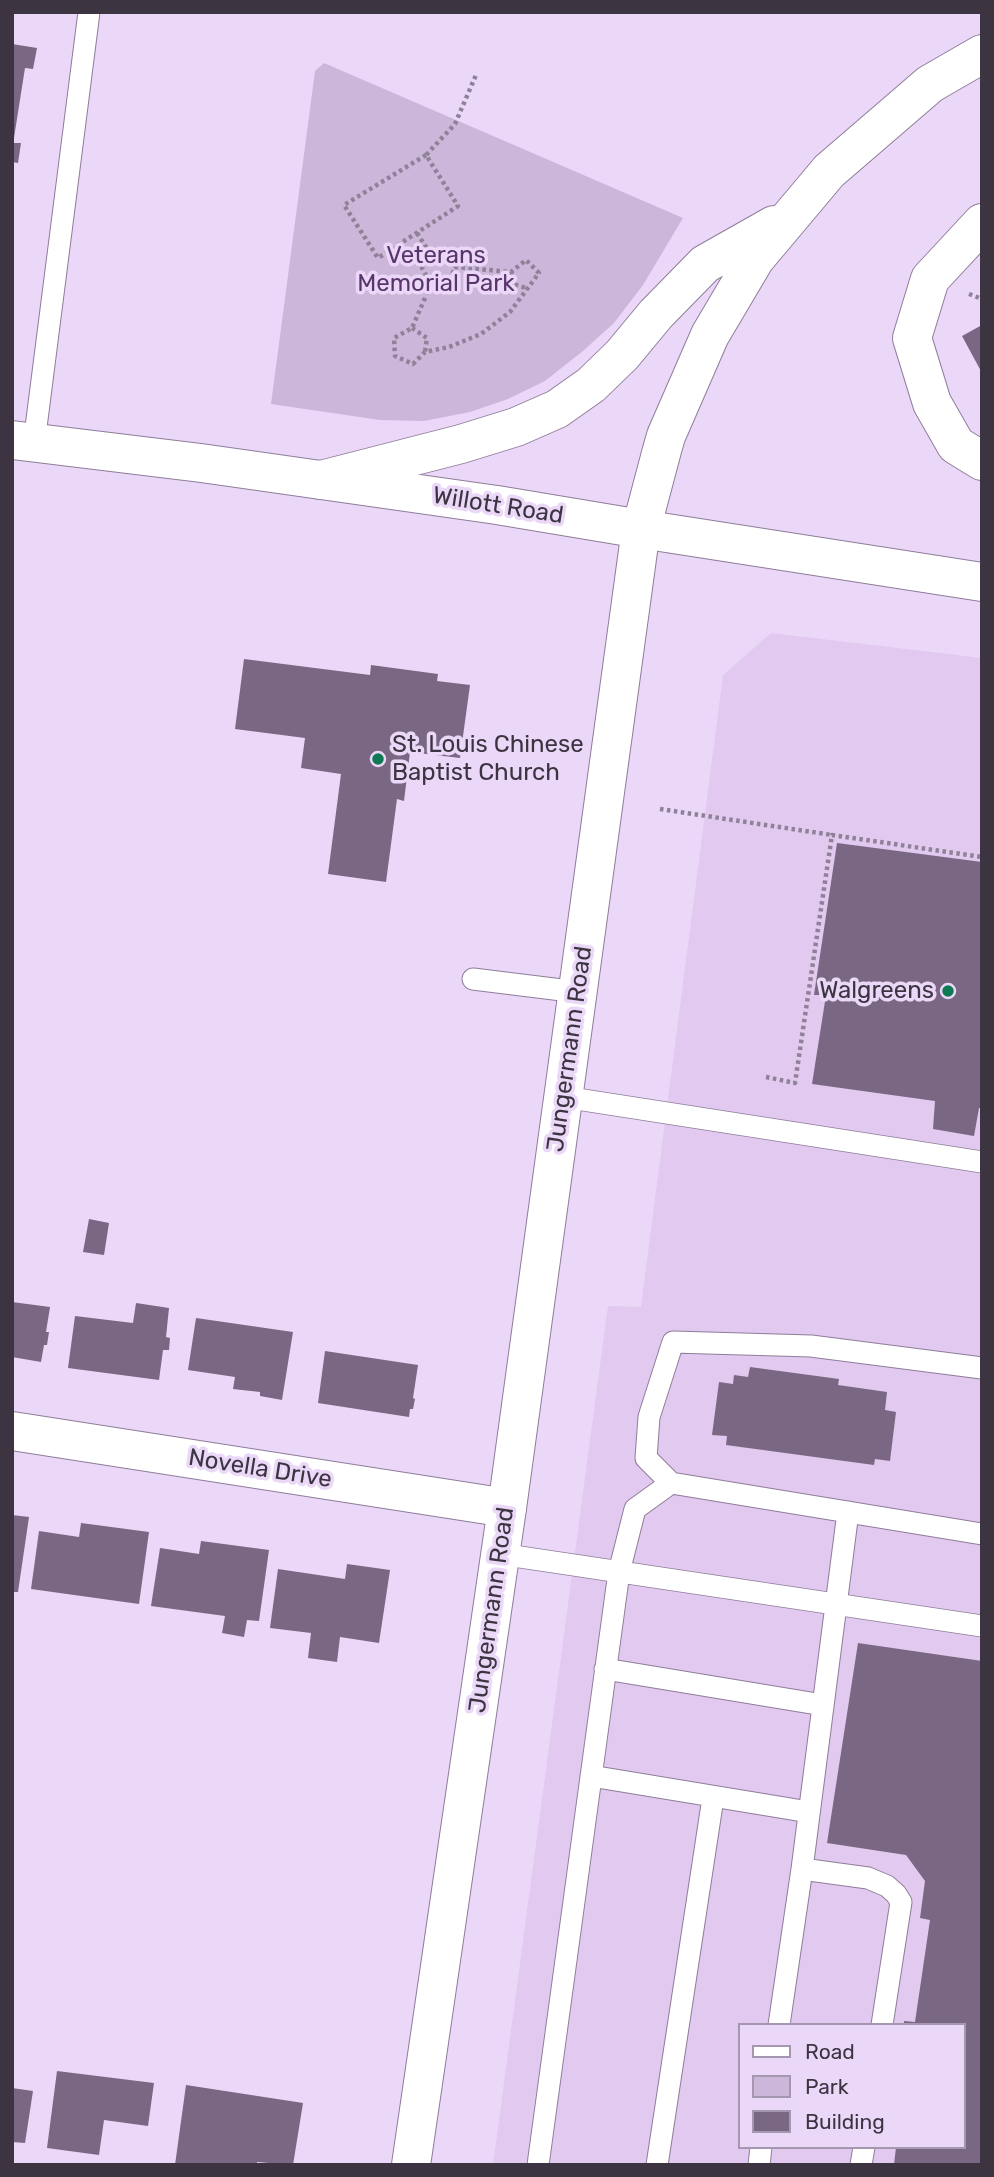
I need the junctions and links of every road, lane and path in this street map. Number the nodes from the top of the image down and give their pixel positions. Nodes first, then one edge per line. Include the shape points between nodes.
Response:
1 (89, 12) edge
2 (982, 54) edge
3 (476, 75) dead end
4 (426, 155) junction
5 (793, 213) junction
6 (982, 223) edge
7 (417, 233) junction
8 (431, 255) junction
9 (456, 267) junction
10 (511, 272) junction
11 (431, 284) junction
12 (526, 288) junction
13 (412, 328) junction
14 (425, 352) junction
15 (23, 441) edge
16 (982, 461) edge
17 (321, 480) junction
18 (641, 530) junction
19 (982, 582) edge
20 (660, 809) dead end
21 (832, 835) junction
22 (982, 857) edge
23 (473, 979) dead end
24 (578, 992) junction
25 (766, 1077) dead end
26 (564, 1097) junction
27 (982, 1162) edge
28 (982, 1368) edge
29 (12, 1431) edge
30 (671, 1483) junction
31 (507, 1508) junction
32 (848, 1512) junction
33 (982, 1534) edge
34 (500, 1554) junction
35 (619, 1572) junction
36 (836, 1604) junction
37 (982, 1626) edge
38 (606, 1669) junction
39 (823, 1705) junction
40 (591, 1776) junction
41 (713, 1798) junction
42 (809, 1812) junction
43 (802, 1869) junction
44 (779, 2023) edge
45 (883, 2023) edge
46 (411, 2165) edge
47 (538, 2165) edge
48 (657, 2165) edge

1 - 15 lane
2 - 5 main road, Jungermann Road via 930,84 829,171
3 - 4 path via 455,124
4 - 7 path via 458,206
4 - 7 path via 344,205 378,258
5 - 17 main road via 705,264 622,355 557,409 461,444
5 - 18 main road, Jungermann Road via 755,259 710,335 666,436
6 - 16 main road via 930,279 912,338 932,403 950,435 956,445
7 - 8 path
8 - 9 path via 448,255
8 - 11 path via 422,268
9 - 10 path
9 - 11 path via 446,285
10 - 12 path via 513,284
10 - 12 path via 526,260 539,274
11 - 13 path
12 - 14 path via 510,312 481,334
13 - 14 path via 427,338
13 - 14 path via 394,338 395,356 413,364
15 - 17 main road, Willott Road
17 - 18 main road, Willott Road
18 - 19 main road, Willott Road
18 - 24 main road, Jungermann Road
20 - 21 path
21 - 22 path
21 - 25 path via 796,1083
23 - 24 lane
24 - 26 main road, Jungermann Road
26 - 27 lane
26 - 31 main road, Jungermann Road
28 - 30 lane via 811,1346 673,1342 649,1417 646,1458
29 - 31 main road, Novella Drive
30 - 32 lane
30 - 35 lane via 635,1509
31 - 34 main road, Jungermann Road
32 - 33 lane
32 - 36 lane
34 - 35 lane
34 - 46 main road, Jungermann Road
35 - 36 lane
35 - 38 lane
36 - 37 lane
36 - 39 lane
38 - 39 lane
38 - 40 lane
39 - 42 lane
40 - 41 lane
40 - 47 lane
41 - 42 lane
41 - 48 lane
42 - 43 lane
43 - 44 lane
43 - 45 lane via 868,1878 887,1886 901,1902

